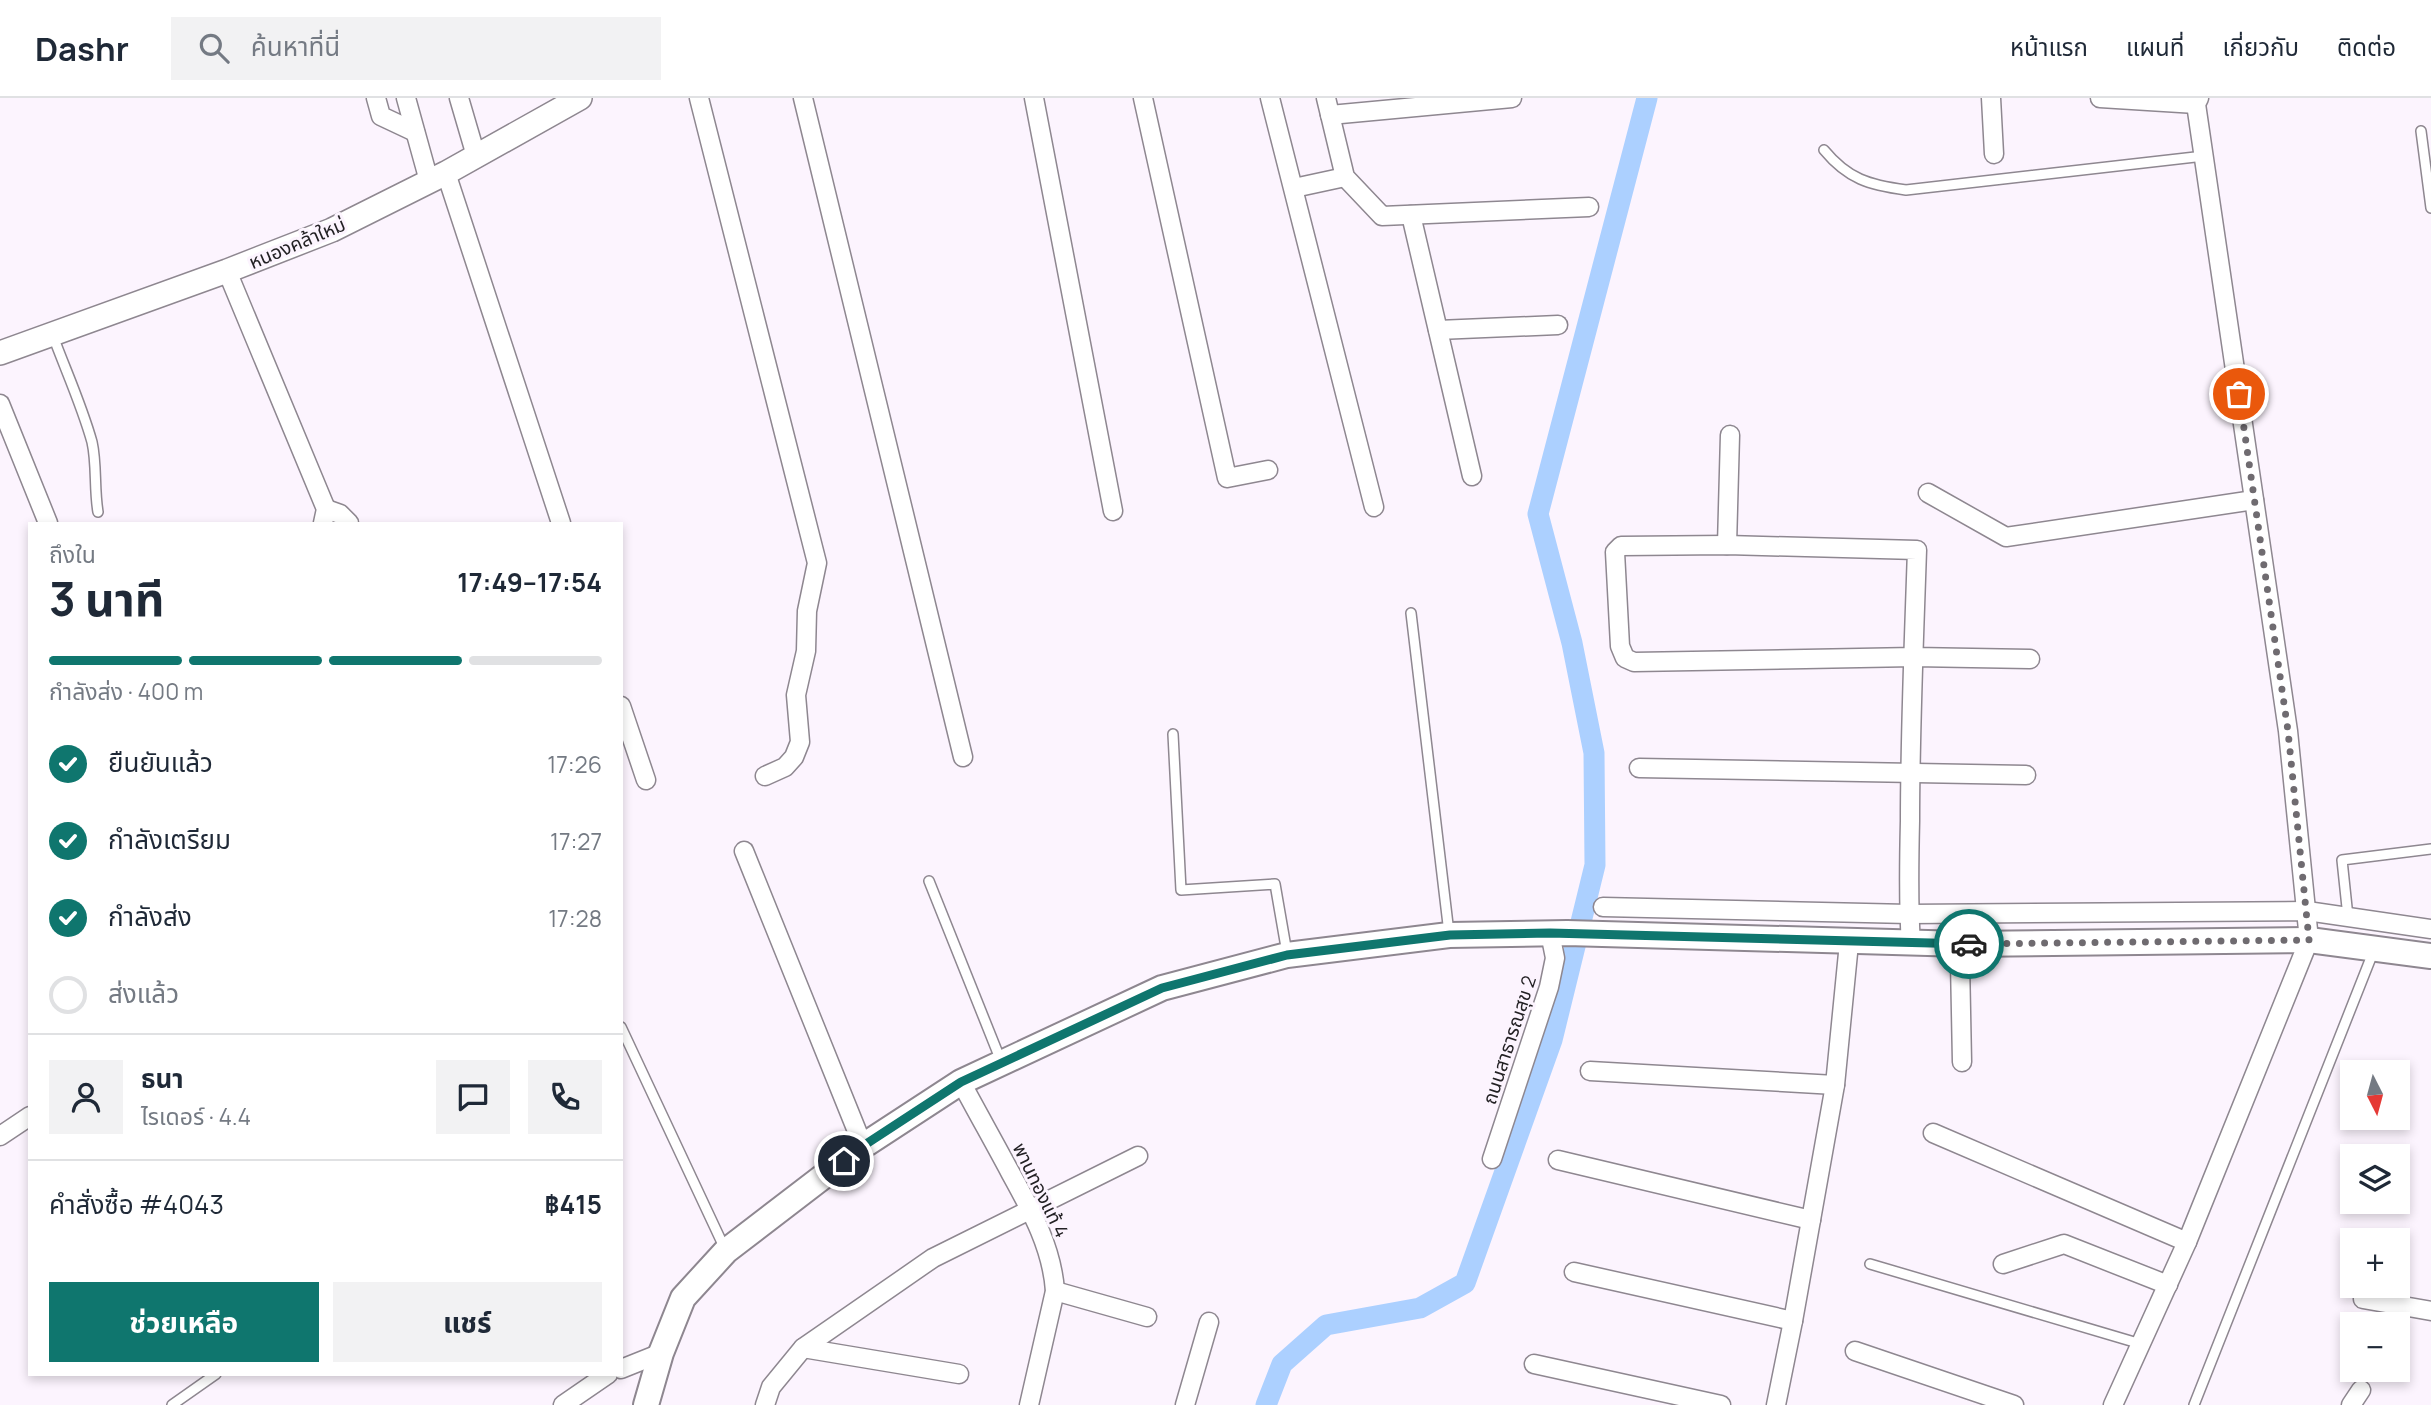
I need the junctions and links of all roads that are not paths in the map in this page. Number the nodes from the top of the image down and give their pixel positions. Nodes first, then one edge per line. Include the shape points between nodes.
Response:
1 (376, 98) edge
2 (406, 98) edge
3 (460, 98) edge
4 (580, 98) edge
5 (699, 98) edge
6 (803, 98) edge
7 (1034, 98) edge
8 (1143, 98) edge
9 (1270, 98) edge
10 (1512, 98) edge
11 (1991, 98) edge
12 (2100, 98) edge
13 (2197, 101) edge
14 (1328, 106) edge
15 (2421, 131) dead end
16 (415, 132) junction
17 (1824, 150) dead end
18 (1994, 154) dead end
19 (475, 156) junction
20 (2204, 156) junction
21 (437, 177) junction
22 (1345, 177) junction
23 (1294, 188) junction
24 (1589, 207) dead end
25 (2431, 208) edge
26 (1411, 215) junction
27 (228, 271) junction
28 (1559, 325) dead end
29 (1438, 330) junction
30 (52, 335) junction
31 (0, 354) edge
32 (0, 404) edge
33 (1730, 435) dead end
34 (1268, 470) dead end
35 (1472, 476) dead end
36 (1928, 493) dead end
37 (2254, 500) junction
38 (1374, 507) dead end
39 (1113, 511) dead end
40 (98, 512) dead end
41 (324, 516) edge
42 (48, 522) edge
43 (348, 522) edge
44 (561, 522) edge
45 (1727, 545) junction
46 (1411, 613) dead end
47 (1914, 657) junction
48 (2030, 659) dead end
49 (623, 712) edge
50 (1173, 734) dead end
51 (963, 757) dead end
52 (1639, 768) dead end
53 (1910, 772) junction
54 (2026, 775) dead end
55 (765, 776) dead end
56 (646, 780) dead end
57 (2431, 849) edge
58 (744, 850) dead end
59 (929, 881) dead end
60 (1603, 907) dead end
61 (2307, 911) junction
62 (1909, 914) junction
63 (2348, 917) junction
64 (2431, 929) edge
65 (1558, 933) junction
66 (1450, 935) junction
67 (2309, 940) junction
68 (1849, 943) junction
69 (1911, 944) junction
70 (1963, 944) junction
71 (2374, 948) junction
72 (1287, 955) junction
73 (2431, 956) edge
74 (623, 1031) edge
75 (1962, 1062) dead end
76 (1002, 1063) junction
77 (1590, 1071) dead end
78 (961, 1082) junction
79 (1835, 1085) junction
80 (28, 1117) edge
81 (1933, 1133) dead end
82 (0, 1136) edge
83 (863, 1146) junction
84 (1138, 1156) dead end
85 (1492, 1159) dead end
86 (1558, 1160) dead end
87 (1030, 1209) junction
88 (1811, 1220) junction
89 (2187, 1242) junction
90 (726, 1251) junction
91 (1870, 1264) dead end
92 (2003, 1264) dead end
93 (1574, 1272) dead end
94 (2168, 1285) junction
95 (1055, 1291) junction
96 (2363, 1299) dead end
97 (2431, 1311) edge
98 (1147, 1317) dead end
99 (1793, 1321) junction
100 (1209, 1322) dead end
101 (2141, 1344) junction
102 (803, 1348) junction
103 (1855, 1351) dead end
104 (661, 1353) junction
105 (1534, 1364) dead end
106 (623, 1368) edge
107 (959, 1374) dead end
108 (213, 1376) edge
109 (605, 1376) edge
110 (172, 1405) edge
111 (563, 1405) edge
112 (646, 1405) edge
113 (765, 1405) edge
114 (1029, 1405) edge
115 (1185, 1405) edge
116 (1721, 1405) edge
117 (1776, 1405) edge
118 (2014, 1405) edge
119 (2113, 1405) edge
120 (2194, 1405) edge

1 - 16 street via 381,116
2 - 16 street
3 - 19 street
4 - 19 street, หนองคล้าใหม่
5 - 55 street via 817,563 796,695 800,742 785,767
6 - 51 street
7 - 39 street
8 - 34 street via 1227,478
9 - 23 street
10 - 14 street
11 - 18 street
12 - 13 street
13 - 20 street
14 - 22 street
15 - 25 lane
16 - 21 street
17 - 20 lane via 1839,168 1863,181 1906,190
19 - 21 street, หนองคล้าใหม่
20 - 37 street
21 - 27 street, หนองคล้าใหม่ via 332,230
21 - 44 street
22 - 23 street
22 - 26 street via 1382,216
23 - 38 street
24 - 26 street
26 - 29 street
27 - 30 street, หนองคล้าใหม่
27 - 41 street
28 - 29 street
29 - 35 street
30 - 31 street, หนองคล้าใหม่
30 - 40 lane via 92,442
32 - 42 street
33 - 45 street
36 - 37 street via 2006,537
37 - 61 street via 2288,731
41 - 43 street via 340,514
45 - 47 street via 1917,550
45 - 47 street via 1621,546 1615,552 1620,646 1625,658 1634,662
46 - 66 lane
47 - 48 street
47 - 53 street
49 - 56 street
50 - 72 lane via 1181,890 1275,884
52 - 53 street
53 - 54 street
53 - 62 street
57 - 63 lane via 2342,860
58 - 83 street
59 - 76 lane
60 - 62 street
61 - 62 street
61 - 63 street
61 - 67 street
62 - 69 street
63 - 64 street
65 - 66 main road
65 - 68 main road
65 - 85 street, ถนนสาธารณสุข 2 via 1549,987
66 - 72 main road
67 - 70 main road
67 - 71 main road
67 - 89 street
68 - 69 main road
68 - 79 street
69 - 70 main road
70 - 75 street
71 - 73 main road
71 - 120 lane
72 - 76 main road via 1162,988
74 - 90 lane
76 - 78 main road
77 - 79 street
78 - 83 main road
78 - 87 street, พานทองแท้ 4
79 - 88 street
80 - 82 street
81 - 89 street
83 - 90 main road
84 - 87 street
86 - 88 street
87 - 95 street, พานทองแท้ 4 via 1048,1250
87 - 102 street via 933,1258
88 - 99 street
89 - 94 street
90 - 104 main road via 683,1298
91 - 101 lane
92 - 94 street via 2064,1244
93 - 99 street
94 - 101 street
95 - 98 street
95 - 114 street, พานทองแท้ 4
96 - 97 street
99 - 117 street
100 - 115 street
101 - 119 street
102 - 107 street
102 - 113 street via 771,1387
103 - 118 street
104 - 106 street
104 - 112 main road
105 - 116 street
108 - 110 lane
109 - 111 street

